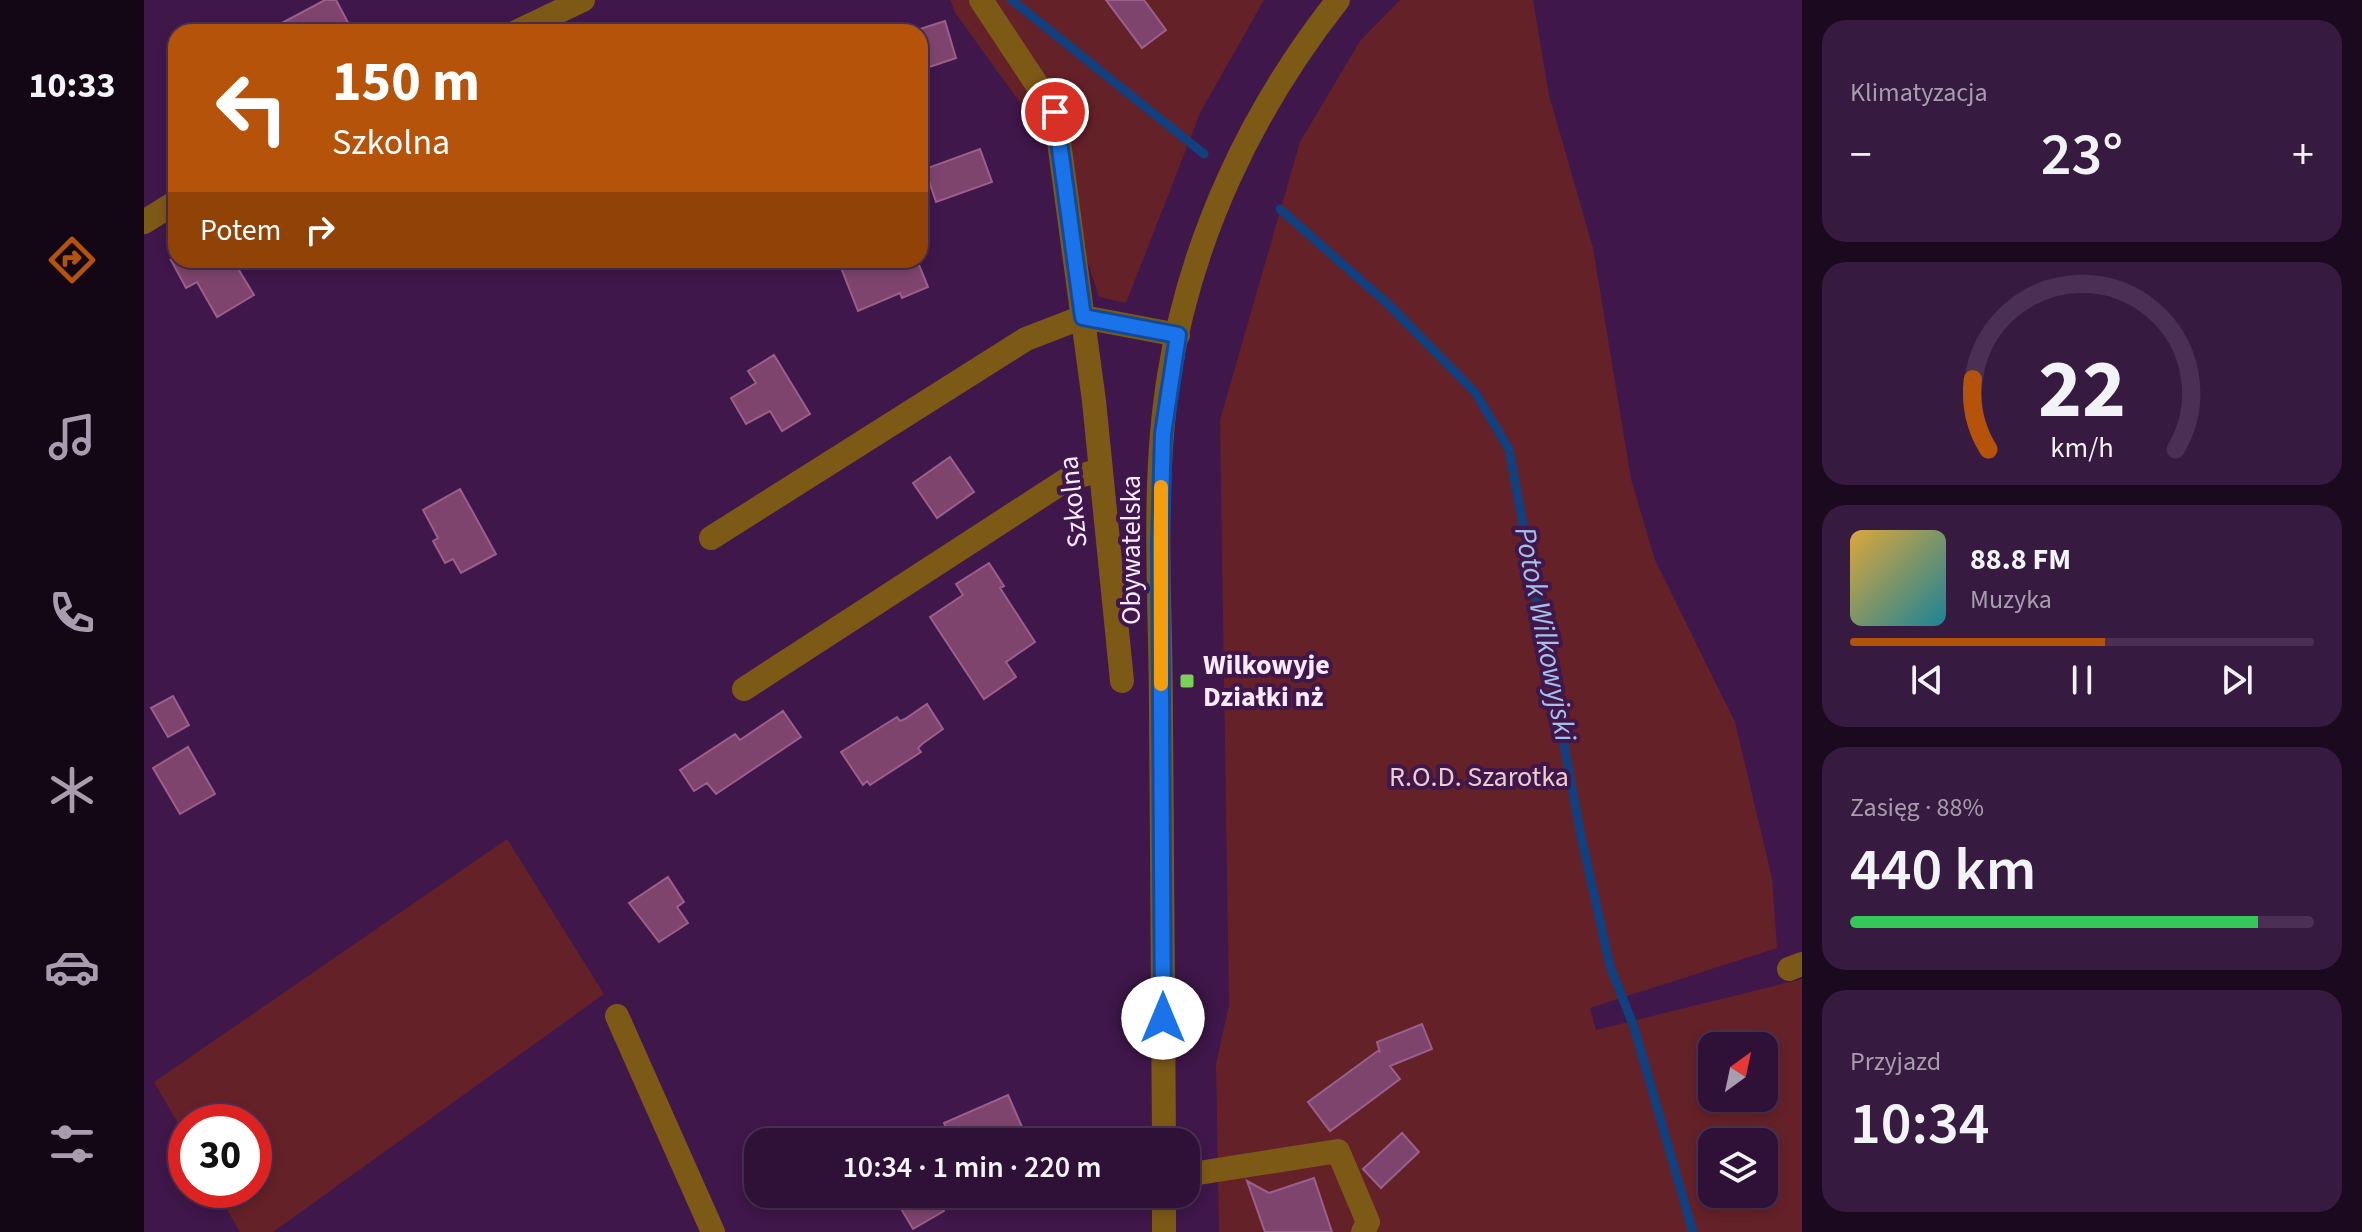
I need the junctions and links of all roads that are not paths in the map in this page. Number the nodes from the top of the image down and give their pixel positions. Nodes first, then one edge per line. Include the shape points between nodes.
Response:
1 (583, 0) edge
2 (981, 0) edge
3 (1338, 0) edge
4 (533, 24) edge
5 (168, 207) edge
6 (144, 222) edge
7 (1083, 317) junction
8 (1178, 335) junction
9 (1100, 470) junction
10 (711, 538) dead end
11 (1122, 681) dead end
12 (744, 689) dead end
13 (617, 1016) dead end
14 (1164, 1128) edge
15 (1200, 1173) edge
16 (1164, 1208) edge
17 (713, 1232) edge
18 (1164, 1232) edge
19 (1363, 1232) edge

1 - 4 street
2 - 7 street, Szkolna via 1055,112
3 - 8 street, Obywatelska via 1283,75 1246,140 1205,236
5 - 6 street
7 - 8 street
7 - 9 street, Szkolna
7 - 10 street via 1026,339
8 - 14 street, Obywatelska via 1163,434 1160,542
9 - 11 street, Szkolna
9 - 12 street via 1066,480
13 - 17 street
15 - 19 street via 1338,1151 1368,1222
16 - 18 street

